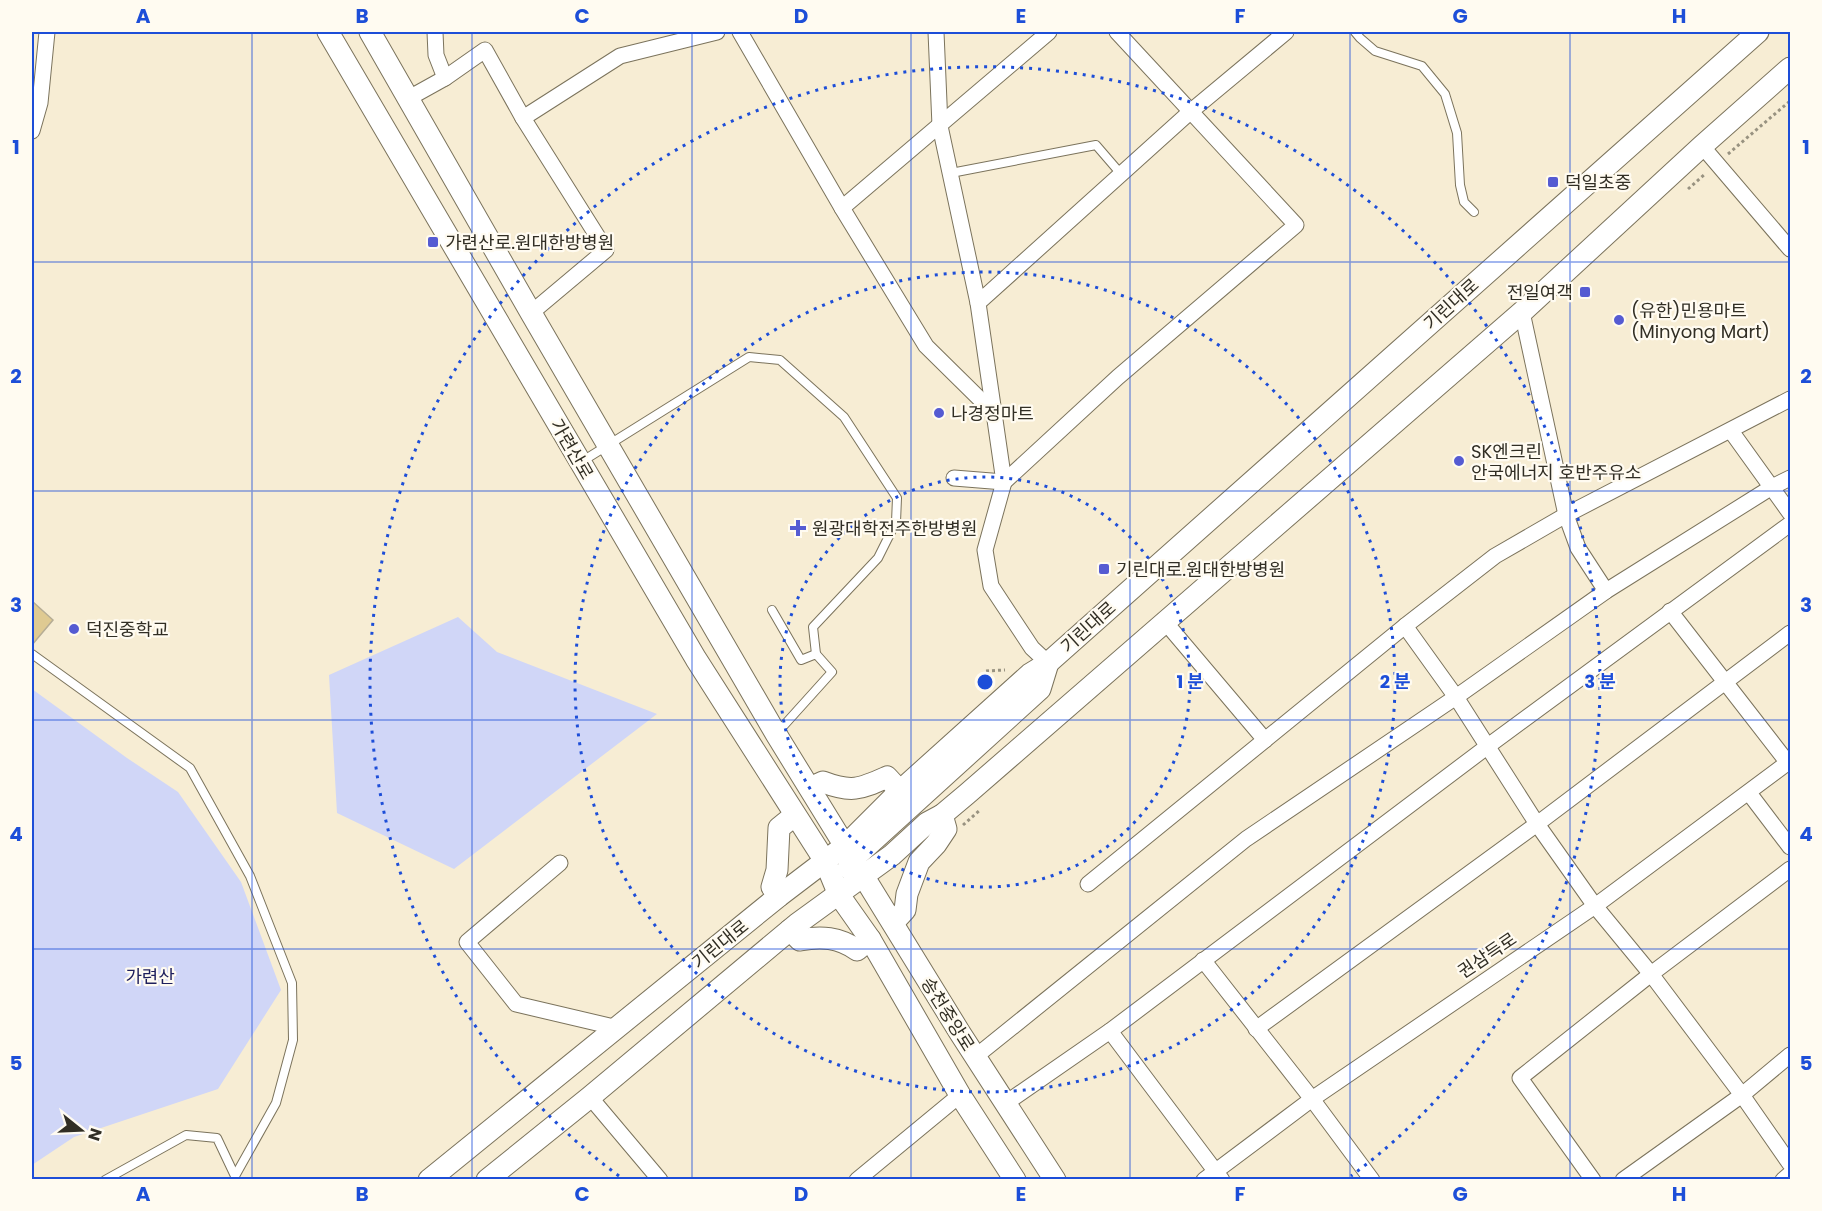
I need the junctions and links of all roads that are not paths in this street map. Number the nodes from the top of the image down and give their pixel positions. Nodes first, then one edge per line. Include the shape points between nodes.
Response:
1 (47, 32) edge
2 (328, 32) edge
3 (370, 32) edge
4 (435, 32) edge
5 (717, 32) edge
6 (740, 32) edge
7 (936, 32) edge
8 (1049, 32) edge
9 (1117, 32) edge
10 (1286, 32) edge
11 (1356, 32) edge
12 (1758, 32) edge
13 (1791, 68) edge
14 (445, 78) junction
15 (409, 98) junction
16 (1190, 112) junction
17 (523, 118) junction
18 (940, 126) junction
19 (32, 131) edge
20 (1702, 146) junction
21 (951, 173) junction
22 (1121, 174) junction
23 (842, 208) junction
24 (1474, 212) dead end
25 (1791, 249) edge
26 (978, 303) junction
27 (1522, 312) junction
28 (531, 314) junction
29 (1791, 399) edge
30 (994, 413) junction
31 (1731, 431) junction
32 (607, 444) junction
33 (580, 463) junction
34 (954, 478) dead end
35 (1791, 478) edge
36 (1004, 482) junction
37 (1772, 487) junction
38 (1791, 513) edge
39 (1566, 515) junction
40 (1791, 524) edge
41 (1606, 591) junction
42 (772, 610) dead end
43 (1670, 611) junction
44 (1166, 623) junction
45 (1405, 626) junction
46 (1791, 633) edge
47 (32, 654) edge
48 (816, 654) junction
49 (1048, 663) junction
50 (1726, 681) junction
51 (1456, 697) junction
52 (776, 734) junction
53 (1265, 740) junction
54 (1488, 746) junction
55 (1789, 762) edge
56 (810, 788) junction
57 (900, 792) junction
58 (1749, 793) junction
59 (795, 815) junction
60 (942, 815) junction
61 (1538, 824) junction
62 (1791, 848) edge
63 (825, 861) junction
64 (560, 863) dead end
65 (1791, 869) edge
66 (850, 871) junction
67 (1088, 884) dead end
68 (779, 896) junction
69 (1595, 906) junction
70 (893, 923) junction
71 (790, 930) junction
72 (870, 939) junction
73 (1203, 960) junction
74 (1651, 974) junction
75 (618, 1028) junction
76 (1256, 1029) junction
77 (1110, 1031) junction
78 (960, 1033) junction
79 (1791, 1055) edge
80 (975, 1056) junction
81 (960, 1095) junction
82 (1742, 1095) junction
83 (590, 1097) junction
84 (1312, 1099) junction
85 (1006, 1103) junction
86 (1791, 1164) edge
87 (1791, 1174) edge
88 (1214, 1177) edge
89 (234, 1178) edge
90 (105, 1179) edge
91 (429, 1179) edge
92 (487, 1179) edge
93 (660, 1179) edge
94 (857, 1179) edge
95 (1015, 1179) edge
96 (1055, 1179) edge
97 (1372, 1179) edge
98 (1593, 1179) edge
99 (1623, 1179) edge
100 (1783, 1179) edge

1 - 19 street via 40,103
2 - 33 street, 가련산로
3 - 15 street, 가련산로
4 - 14 street via 436,55
5 - 17 street via 620,56
6 - 23 street
7 - 18 street
8 - 18 street
9 - 16 street
10 - 16 street
11 - 24 lane via 1375,51 1422,66 1445,94 1457,133 1464,202
12 - 49 street, 기린대로
13 - 20 street, 기린대로
14 - 15 street
14 - 17 street via 485,50
15 - 28 street, 가련산로
16 - 22 street
16 - 36 street via 1296,225 1118,377
17 - 28 street via 606,250
18 - 21 street
18 - 23 street
20 - 25 street
20 - 27 street, 기린대로
21 - 22 lane via 1096,145
21 - 26 street
22 - 26 street
23 - 30 street via 926,346
26 - 30 street
27 - 39 street
27 - 44 street, 기린대로
28 - 32 street, 가련산로
29 - 31 street
30 - 36 street
31 - 37 street
31 - 39 street
32 - 33 lane
32 - 48 lane via 749,357 780,360 844,417 897,498 896,522 878,558 813,627
32 - 52 street, 가련산로
33 - 59 street, 가련산로 via 696,659
34 - 36 street
35 - 37 street
36 - 49 street via 986,550 991,586 1032,648
37 - 38 street
37 - 41 street
39 - 41 street via 1578,548
39 - 45 street via 1495,556
40 - 43 street
41 - 51 street
42 - 48 lane via 801,660
43 - 50 street
43 - 54 street
44 - 53 street
44 - 60 street, 기린대로
45 - 51 street
45 - 53 street
46 - 50 street
47 - 89 lane via 190,768 250,876 292,984 293,1040 276,1104
48 - 52 lane via 832,672
49 - 57 street, 기린대로 via 1030,674
49 - 66 street via 1040,689
50 - 55 street
50 - 61 street
51 - 54 street
51 - 80 street via 1246,839
52 - 56 street, 가련산로
53 - 67 street
54 - 61 street
54 - 73 street
55 - 58 street, 권삼득로
56 - 57 street via 823,782 843,790 887,777
56 - 66 street, 가련산로
57 - 66 street, 기린대로
58 - 62 street
58 - 69 street, 권삼득로
59 - 63 street, 가련산로
59 - 68 street via 779,828 772,887
60 - 66 street, 기린대로 via 892,855
60 - 70 street via 946,829 919,861 905,910
61 - 69 street
61 - 76 street
63 - 66 street, 송천중앙로
63 - 66 street, 기린대로
63 - 68 street, 기린대로
64 - 75 street via 467,942 516,1004
65 - 74 street
66 - 70 street, 송천중앙로
66 - 71 street, 기린대로
66 - 72 street, 송천중앙로
66 - 78 street via 946,1028
68 - 75 street, 기린대로
69 - 74 street
69 - 84 street, 권삼득로
70 - 78 street, 송천중앙로
71 - 72 street via 800,940 836,939 857,950
71 - 83 street, 기린대로
72 - 81 street, 송천중앙로
73 - 76 street
73 - 77 street
74 - 82 street
74 - 98 street via 1520,1078
75 - 91 street, 기린대로
76 - 84 street
77 - 85 street
77 - 88 street
78 - 80 street, 송천중앙로
79 - 82 street
80 - 85 street, 송천중앙로
81 - 94 street
81 - 95 street, 송천중앙로
82 - 86 street
82 - 99 street
83 - 92 street, 기린대로
83 - 93 street
84 - 88 street, 권삼득로
84 - 97 street
85 - 96 street, 송천중앙로
87 - 100 street
89 - 90 lane via 218,1138 186,1135

